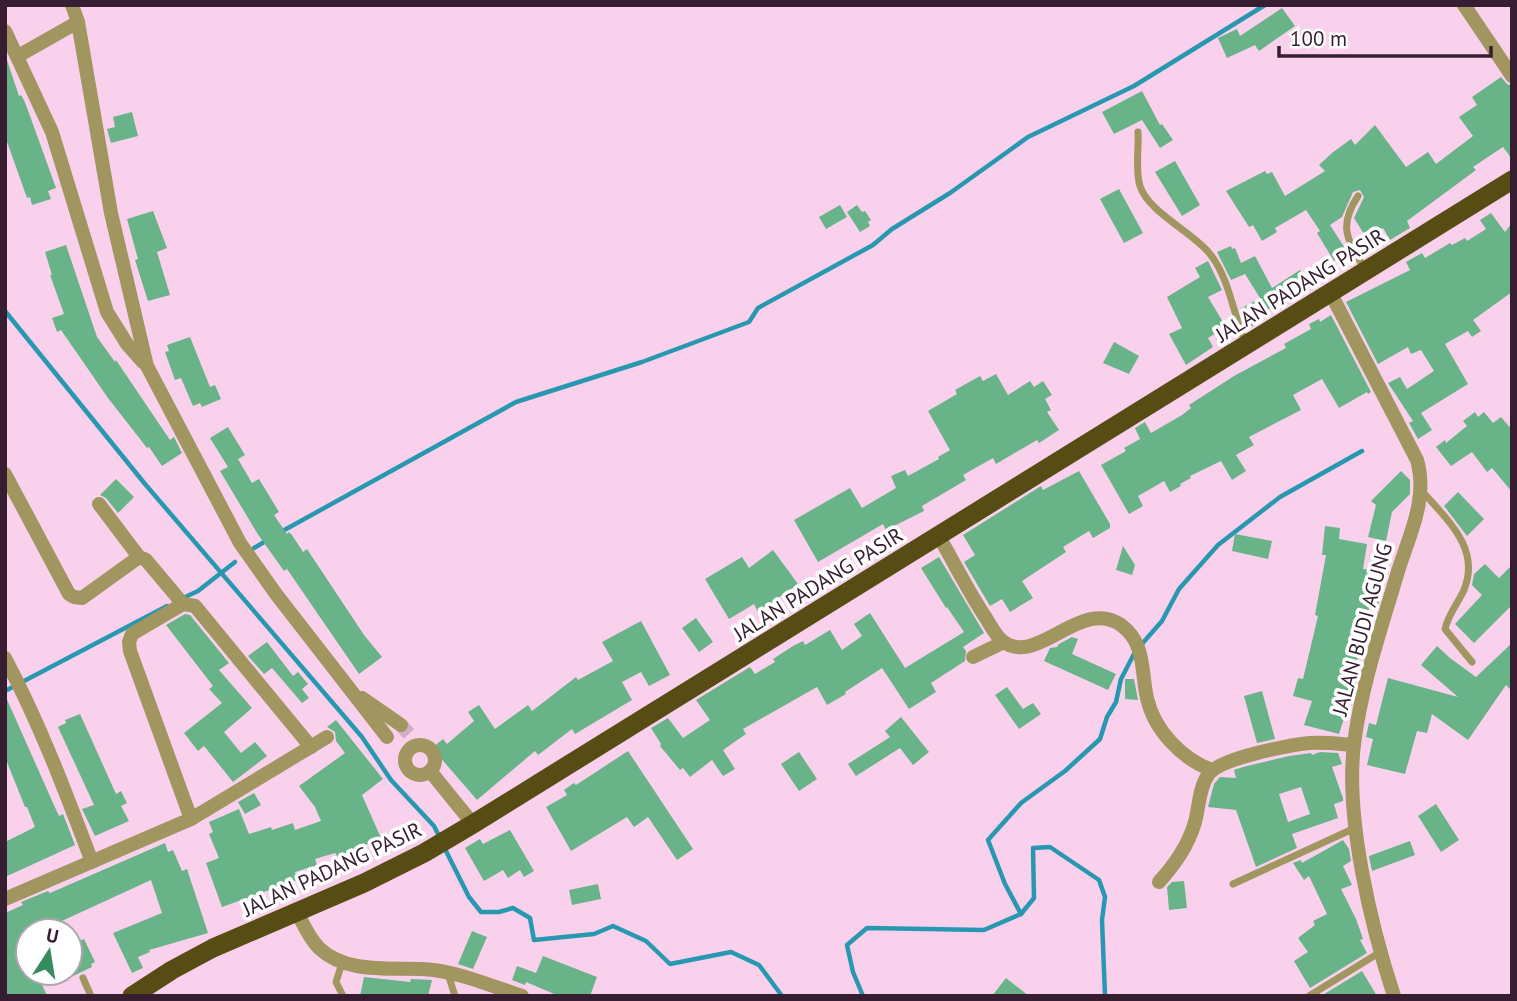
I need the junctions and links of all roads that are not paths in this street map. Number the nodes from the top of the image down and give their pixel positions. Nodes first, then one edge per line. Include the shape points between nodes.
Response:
1 (72, 5) edge
2 (1464, 5) edge
3 (78, 22) junction
4 (5, 31) edge
5 (18, 56) junction
6 (1512, 76) edge
7 (1138, 132) dead end
8 (1512, 180) edge
9 (1359, 196) dead end
10 (1366, 272) junction
11 (1330, 292) junction
12 (1247, 345) junction
13 (147, 366) junction
14 (5, 474) edge
15 (1422, 491) junction
16 (99, 504) dead end
17 (938, 534) junction
18 (139, 557) junction
19 (179, 599) junction
20 (1004, 642) junction
21 (973, 657) dead end
22 (5, 658) edge
23 (1472, 662) dead end
24 (350, 689) junction
25 (327, 737) dead end
26 (421, 745) junction
27 (1354, 745) junction
28 (311, 747) junction
29 (405, 759) junction
30 (1212, 770) junction
31 (430, 771) junction
32 (191, 819) junction
33 (466, 828) junction
34 (1355, 828) junction
35 (92, 862) junction
36 (1159, 882) dead end
37 (1233, 884) dead end
38 (5, 899) edge
39 (297, 912) junction
40 (1382, 951) junction
41 (339, 962) junction
42 (448, 973) junction
43 (132, 996) edge
44 (343, 996) edge
45 (455, 996) edge
46 (523, 996) edge
47 (1309, 996) edge
48 (1394, 996) edge

1 - 3 street
2 - 6 street
3 - 5 street
3 - 13 street via 111,213
4 - 5 street
5 - 13 street via 52,131 107,312
7 - 12 lane via 1140,187 1148,200 1209,252
8 - 10 highway, JALAN PADANG PASIR
9 - 10 lane via 1347,212 1347,231
10 - 11 highway, JALAN PADANG PASIR
11 - 12 highway, JALAN PADANG PASIR
11 - 15 street, JALAN BUDI AGUNG via 1417,460
12 - 17 highway, JALAN PADANG PASIR
13 - 24 street via 240,543
14 - 18 street via 71,596 82,597
15 - 23 lane via 1468,552 1464,589 1445,629
15 - 27 street, JALAN BUDI AGUNG
16 - 18 street
17 - 20 street
17 - 33 highway, JALAN PADANG PASIR
18 - 19 street
19 - 28 street via 198,608
19 - 32 street via 132,634 128,642
20 - 21 street
20 - 30 street via 1030,646 1079,622 1097,619 1122,625 1138,647 1147,699 1160,728 1186,755
22 - 35 street via 56,766
24 - 26 street
24 - 29 street
25 - 28 street
26 - 29 street via 412,747
26 - 31 street via 434,755
27 - 30 street via 1299,745
27 - 34 street, JALAN BUDI AGUNG
28 - 32 street
29 - 31 street via 414,773
30 - 36 street via 1189,840
31 - 33 street
32 - 35 street
33 - 39 highway, JALAN PADANG PASIR via 364,883
34 - 37 lane
34 - 40 street, JALAN BUDI AGUNG
35 - 38 street
39 - 41 street via 311,939
39 - 43 highway, JALAN PADANG PASIR via 213,948
40 - 47 lane
40 - 48 street, JALAN BUDI AGUNG
41 - 42 street
41 - 44 lane via 336,982
42 - 45 lane
42 - 46 street

